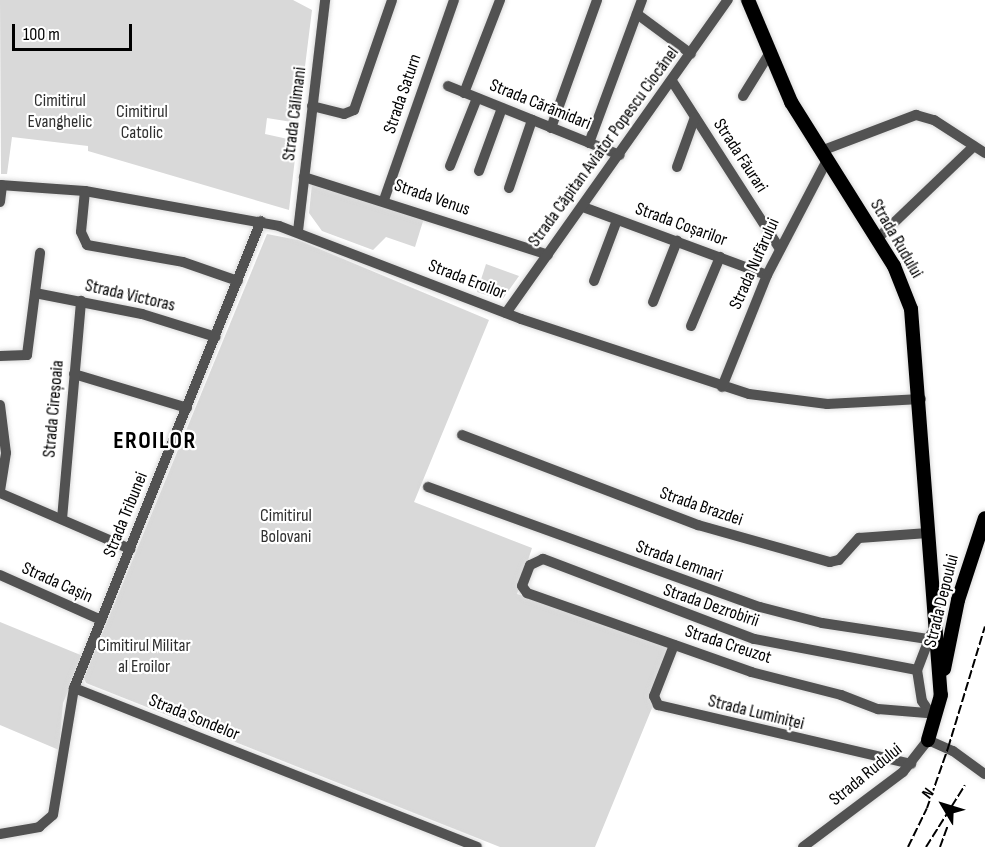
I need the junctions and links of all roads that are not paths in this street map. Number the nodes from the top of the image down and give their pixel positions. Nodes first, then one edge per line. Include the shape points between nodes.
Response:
1 (325, 0) edge
2 (392, 0) edge
3 (454, 0) edge
4 (500, 0) edge
5 (597, 0) edge
6 (642, 0) edge
7 (728, 0) edge
8 (748, 0) edge
9 (637, 14) junction
10 (691, 54) junction
11 (769, 54) junction
12 (672, 81) junction
13 (448, 86) dead end
14 (464, 93) junction
15 (743, 96) dead end
16 (477, 98) junction
17 (312, 106) junction
18 (502, 108) junction
19 (695, 117) junction
20 (532, 120) junction
21 (551, 128) junction
22 (589, 143) junction
23 (974, 146) junction
24 (985, 153) edge
25 (620, 155) junction
26 (824, 155) junction
27 (450, 166) dead end
28 (677, 167) dead end
29 (479, 171) dead end
30 (304, 177) junction
31 (1, 185) edge
32 (509, 188) dead end
33 (85, 191) junction
34 (384, 200) junction
35 (0, 202) edge
36 (583, 207) junction
37 (617, 220) junction
38 (261, 221) junction
39 (298, 231) junction
40 (877, 239) junction
41 (677, 241) junction
42 (780, 249) junction
43 (40, 253) dead end
44 (548, 255) junction
45 (720, 257) junction
46 (767, 275) junction
47 (594, 280) dead end
48 (238, 281) junction
49 (35, 293) junction
50 (81, 301) junction
51 (653, 302) dead end
52 (506, 313) junction
53 (691, 326) dead end
54 (216, 337) junction
55 (0, 356) edge
56 (74, 374) junction
57 (722, 387) junction
58 (921, 399) junction
59 (0, 405) edge
60 (187, 408) junction
61 (462, 435) dead end
62 (3, 454) edge
63 (428, 487) dead end
64 (0, 492) edge
65 (985, 518) edge
66 (62, 519) junction
67 (928, 533) junction
68 (130, 549) junction
69 (0, 575) edge
70 (524, 590) joint
71 (933, 593) junction
72 (958, 600) junction
73 (101, 620) junction
74 (931, 634) junction
75 (674, 645) junction
76 (917, 670) junction
77 (74, 688) junction
78 (941, 695) junction
79 (932, 715) junction
80 (928, 740) junction
81 (911, 764) junction
82 (985, 774) edge
83 (0, 834) edge
84 (477, 847) edge
85 (803, 847) edge

1 - 17 street, Strada Călimani
2 - 17 street via 354,110 344,114
3 - 34 street, Strada Saturn
4 - 14 street
5 - 21 street
6 - 9 street
7 - 10 street, Strada Căpitan Aviator Popescu Ciocănel
8 - 11 main road, Strada Rudului
9 - 10 street
9 - 22 street
10 - 12 street, Strada Căpitan Aviator Popescu Ciocănel
11 - 15 street
11 - 26 main road, Strada Rudului via 791,102
12 - 19 street, Strada Făurari
12 - 25 street, Strada Căpitan Aviator Popescu Ciocănel
13 - 14 street, Strada Cărămidari
14 - 16 street, Strada Cărămidari
16 - 18 street, Strada Cărămidari
16 - 27 street
17 - 30 street, Strada Călimani
18 - 20 street, Strada Cărămidari
18 - 29 street
19 - 28 street
19 - 42 street, Strada Făurari
20 - 21 street, Strada Cărămidari
20 - 32 street
21 - 22 street, Strada Cărămidari
22 - 25 street, Strada Cărămidari
23 - 24 street
23 - 26 street via 934,120 916,115
23 - 40 street
25 - 36 street, Strada Căpitan Aviator Popescu Ciocănel
26 - 40 main road, Strada Rudului
26 - 42 street, Strada Nufărului
30 - 34 street, Strada Venus
30 - 39 street, Strada Călimani
31 - 33 street, Strada Eroilor
31 - 35 street
33 - 38 street, Strada Eroilor
33 - 48 street via 81,232 87,245 183,262
34 - 44 street, Strada Venus
36 - 37 street, Strada Coșarilor
36 - 44 street, Strada Căpitan Aviator Popescu Ciocănel
37 - 41 street, Strada Coșarilor
37 - 47 street
38 - 39 street, Strada Eroilor
38 - 48 street, Strada Tribunei
39 - 52 street, Strada Eroilor
40 - 58 main road, Strada Rudului via 909,299
41 - 45 street, Strada Coșarilor
41 - 51 street
42 - 46 street, Strada Nufărului
43 - 49 street
44 - 52 street, Strada Căpitan Aviator Popescu Ciocănel
45 - 46 street, Strada Coșarilor
45 - 53 street
46 - 57 street, Strada Nufărului
48 - 54 street, Strada Tribunei
49 - 50 street, Strada Victoras
49 - 55 street via 27,355
50 - 54 street, Strada Victoras via 142,314
50 - 56 street, Strada Cireșoaia
52 - 57 street, Strada Eroilor
54 - 60 street, Strada Tribunei
56 - 60 street
56 - 66 street, Strada Cireșoaia
57 - 58 street, Strada Eroilor via 797,402 867,404
58 - 67 main road, Strada Rudului
59 - 62 street
60 - 68 street, Strada Tribunei
61 - 67 street, Strada Brazdei via 698,525 830,562 839,560 859,538
62 - 64 street
63 - 74 street, Strada Lemnari via 760,608 832,625
64 - 66 street
65 - 72 main road, Strada Depoului
66 - 68 street
67 - 71 main road, Strada Rudului
68 - 73 street, Strada Tribunei
69 - 73 street, Strada Cașin
70 - 75 street, Strada Creuzot
70 - 76 street, Strada Dezrobirii via 530,565 543,559 754,639
71 - 72 main road
71 - 74 main road, Strada Rudului
72 - 78 main road, Strada Depoului
73 - 77 street, Strada Tribunei
74 - 76 street, Strada Rudului
74 - 78 main road, Strada Rudului
75 - 79 street, Strada Creuzot via 870,707
75 - 81 street, Strada Luminiței via 654,696 658,705
76 - 79 street
77 - 83 street via 53,815 39,826
77 - 84 street, Strada Sondelor
78 - 79 main road, Strada Rudului
79 - 80 main road, Strada Rudului
80 - 81 street, Strada Rudului
80 - 82 street via 953,751
81 - 85 street, Strada Rudului

